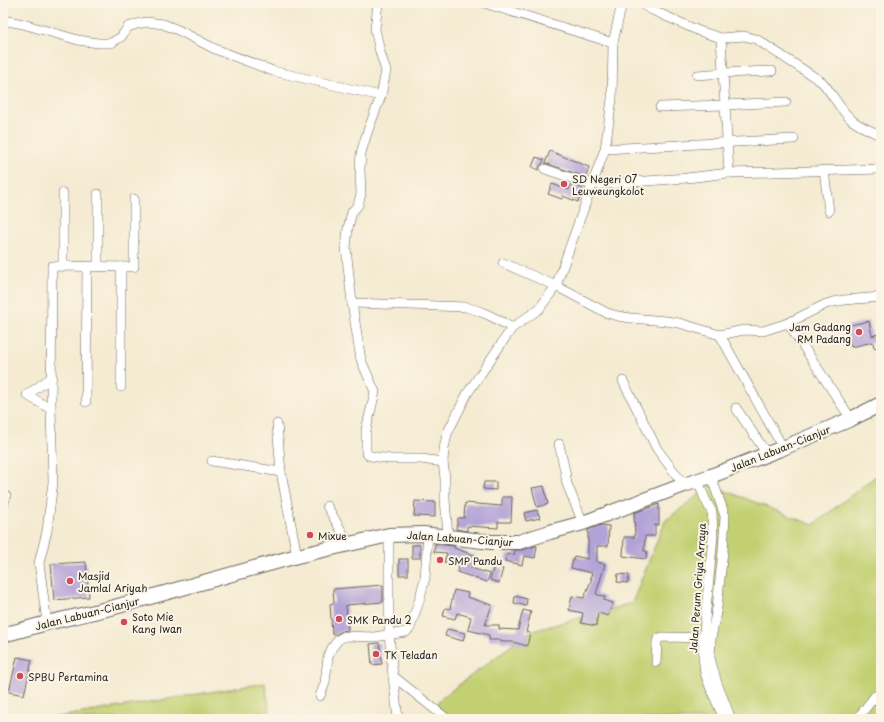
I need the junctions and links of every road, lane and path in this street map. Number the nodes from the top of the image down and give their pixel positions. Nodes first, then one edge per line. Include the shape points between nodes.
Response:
1 (378, 3) edge
2 (484, 3) edge
3 (622, 3) edge
4 (640, 3) edge
5 (3, 20) edge
6 (721, 38) junction
7 (613, 43) junction
8 (772, 71) dead end
9 (723, 73) junction
10 (697, 75) dead end
11 (381, 96) junction
12 (786, 102) dead end
13 (725, 105) junction
14 (660, 107) dead end
15 (881, 136) edge
16 (794, 139) dead end
17 (728, 143) junction
18 (605, 149) junction
19 (545, 169) dead end
20 (881, 169) edge
21 (824, 170) junction
22 (730, 173) junction
23 (592, 185) junction
24 (63, 193) dead end
25 (98, 194) dead end
26 (134, 199) dead end
27 (829, 211) dead end
28 (503, 263) dead end
29 (63, 266) junction
30 (87, 266) junction
31 (98, 266) junction
32 (122, 267) junction
33 (556, 286) junction
34 (881, 297) edge
35 (352, 303) junction
36 (788, 323) junction
37 (512, 328) junction
38 (720, 335) junction
39 (52, 377) junction
40 (623, 381) dead end
41 (121, 387) dead end
42 (86, 402) dead end
43 (881, 404) edge
44 (736, 408) dead end
45 (52, 409) junction
46 (851, 419) junction
47 (277, 424) dead end
48 (559, 444) dead end
49 (783, 448) junction
50 (767, 454) junction
51 (212, 461) dead end
52 (443, 462) junction
53 (281, 472) junction
54 (704, 478) junction
55 (684, 486) junction
56 (6, 496) dead end
57 (327, 506) dead end
58 (3, 507) edge
59 (583, 523) junction
60 (389, 535) junction
61 (428, 535) junction
62 (448, 536) junction
63 (349, 544) junction
64 (297, 556) junction
65 (47, 623) junction
66 (389, 634) junction
67 (3, 635) edge
68 (708, 638) junction
69 (656, 662) dead end
70 (393, 676) junction
71 (881, 694) edge
72 (320, 696) dead end
73 (398, 719) edge
74 (447, 719) edge
75 (724, 719) edge
76 (731, 719) edge
77 (857, 719) edge

1 - 11 street via 375,29 386,71
2 - 7 street
3 - 7 street
4 - 6 street via 699,31
5 - 11 street via 98,43 111,43 121,37 128,27 137,24 163,24 215,49 273,71
6 - 9 street
6 - 15 street via 744,36 756,39 822,82 854,122
7 - 18 street via 612,99
8 - 9 street
9 - 10 street
9 - 13 street
11 - 35 street via 361,153 361,194 348,228 346,248
12 - 13 street
13 - 14 street
13 - 17 street
16 - 17 street
17 - 18 street
17 - 22 street
18 - 23 street
19 - 23 street
20 - 21 street
21 - 22 street
21 - 27 street
22 - 23 street
23 - 33 street
24 - 29 street
25 - 31 street
26 - 32 street via 134,267
28 - 33 street
29 - 30 street
29 - 39 street via 52,266
30 - 31 street
30 - 42 street
31 - 32 street
32 - 41 street
33 - 37 street via 539,309
33 - 38 street via 607,313 679,323
34 - 36 street via 834,302
35 - 37 street via 466,307 489,315
35 - 52 street via 361,360 375,392 366,430 366,452 371,456 390,459
36 - 38 street via 763,331 744,330
36 - 46 street
37 - 52 street via 467,394 447,434
38 - 49 street
39 - 45 street
39 - 45 street via 26,395
40 - 55 street via 657,449
43 - 46 highway, Jalan Labuan-Cianjur
44 - 50 street
45 - 65 street via 53,482 47,531 39,563
46 - 49 highway, Jalan Labuan-Cianjur
47 - 53 street
48 - 59 street via 567,484
49 - 50 highway, Jalan Labuan-Cianjur
50 - 54 highway, Jalan Labuan-Cianjur
51 - 53 street
52 - 62 street
53 - 64 street
54 - 55 highway, Jalan Labuan-Cianjur
54 - 68 street, Jalan Perum Griya Arraya via 705,499 712,512 713,536
54 - 68 street via 725,516 717,607
55 - 59 highway, Jalan Labuan-Cianjur
56 - 58 street
57 - 63 street
59 - 62 highway, Jalan Labuan-Cianjur via 519,542 491,542
60 - 61 highway, Jalan Labuan-Cianjur
60 - 63 highway, Jalan Labuan-Cianjur
60 - 66 street
61 - 62 highway, Jalan Labuan-Cianjur
61 - 66 street via 425,578 410,628 406,632
63 - 64 highway, Jalan Labuan-Cianjur
64 - 65 highway, Jalan Labuan-Cianjur
65 - 67 highway, Jalan Labuan-Cianjur
66 - 70 street
66 - 72 street via 374,637 345,636 338,640 328,657 325,684
68 - 69 street via 662,636 657,642
68 - 75 street, Jalan Perum Griya Arraya via 703,657 705,673
68 - 76 street via 717,683
70 - 73 street
70 - 74 street
71 - 77 street via 875,696

